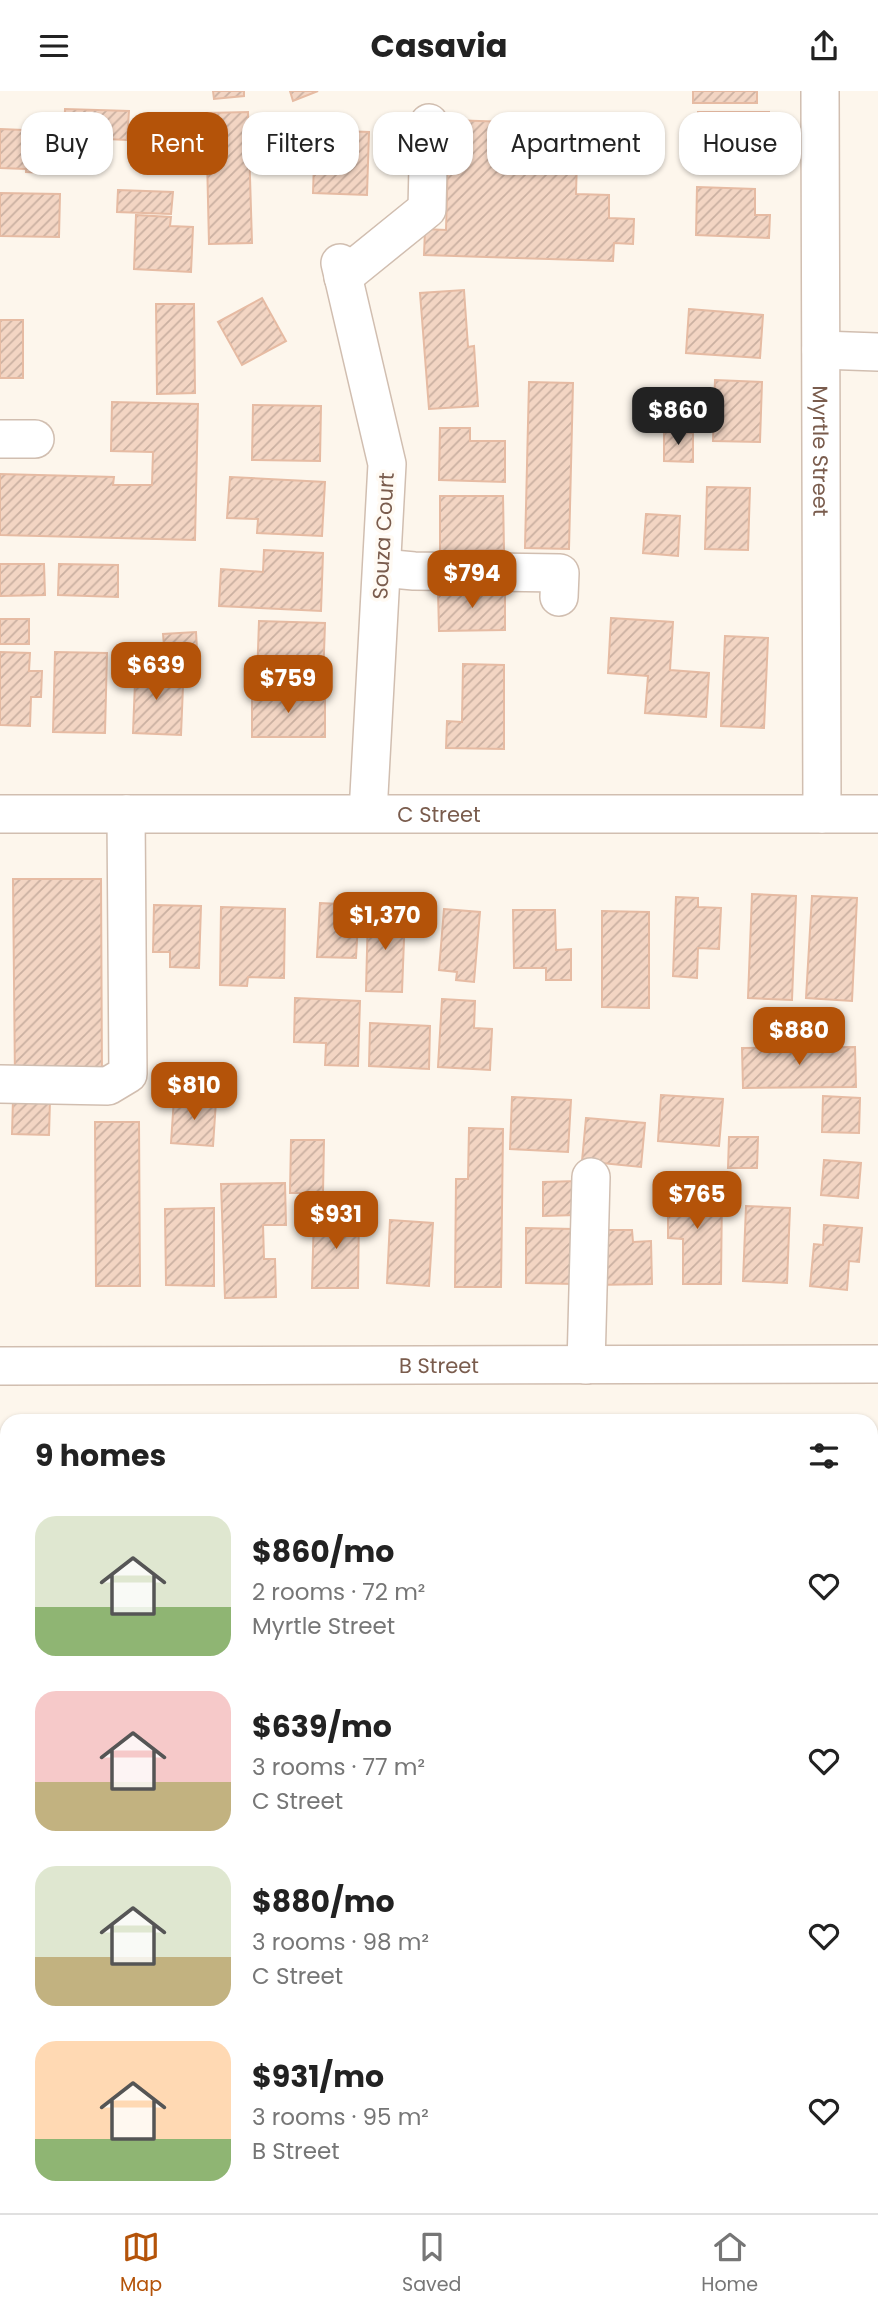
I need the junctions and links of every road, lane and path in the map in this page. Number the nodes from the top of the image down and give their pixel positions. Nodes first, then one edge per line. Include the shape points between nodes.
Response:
1 (820, 91) edge
2 (428, 175) edge
3 (821, 350) junction
4 (878, 352) edge
5 (382, 568) junction
6 (559, 597) dead end
7 (368, 813) junction
8 (0, 814) edge
9 (126, 814) junction
10 (822, 814) junction
11 (878, 814) edge
12 (0, 1084) edge
13 (591, 1177) dead end
14 (878, 1364) edge
15 (586, 1365) junction
16 (0, 1366) edge

1 - 3 street, Myrtle Street
2 - 5 street, Souza Court via 427,209 342,270 387,464
3 - 4 street
3 - 10 street, Myrtle Street
5 - 6 street via 560,573
5 - 7 street, Souza Court
7 - 9 street, C Street
7 - 10 street, C Street
8 - 9 street, C Street
9 - 12 street via 128,1073 108,1086
10 - 11 street, C Street
13 - 15 street
14 - 15 street, B Street
15 - 16 street, B Street

